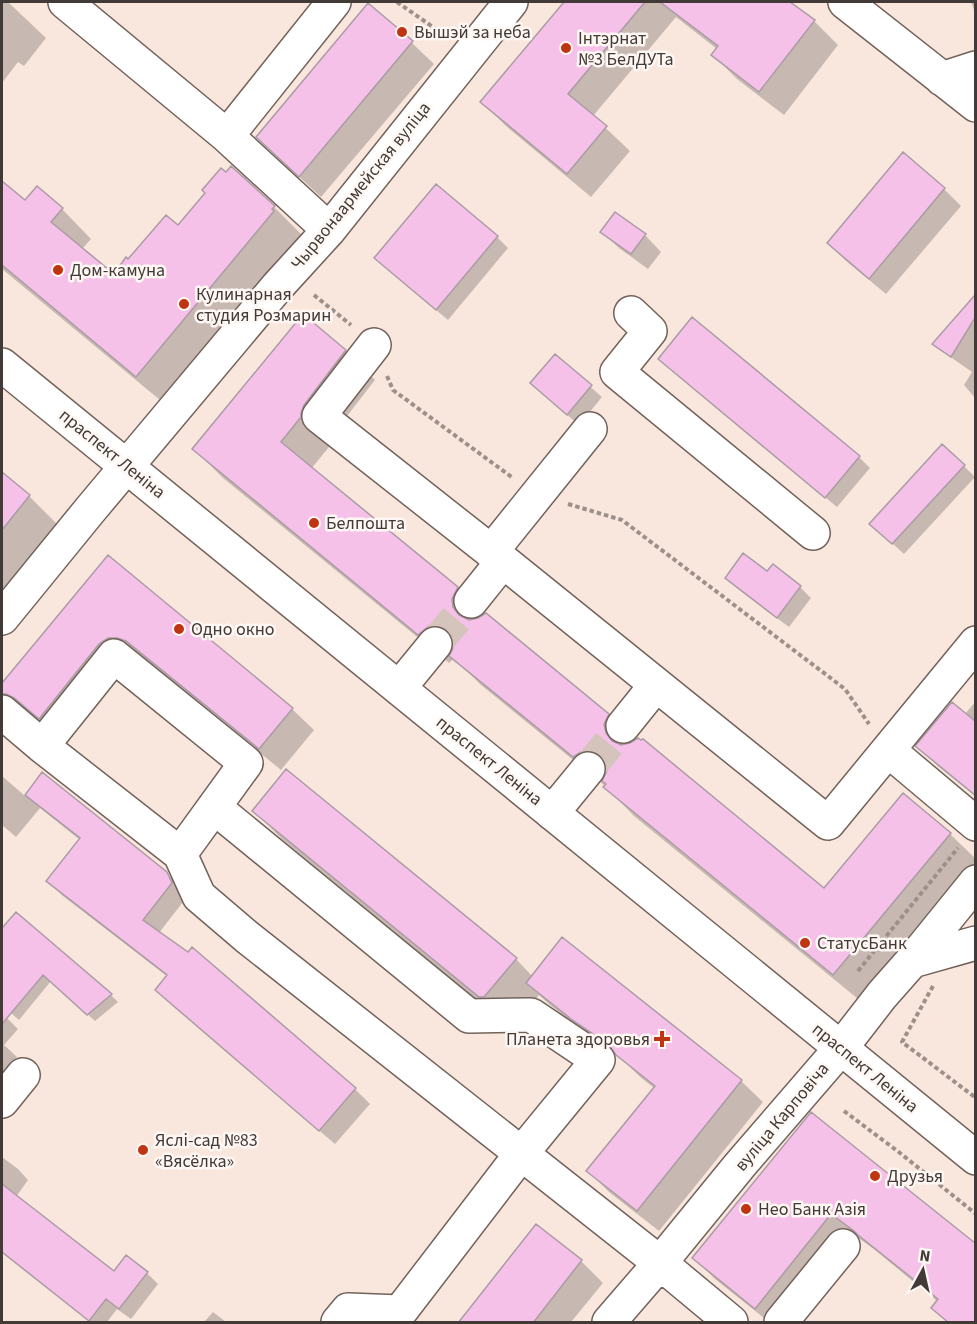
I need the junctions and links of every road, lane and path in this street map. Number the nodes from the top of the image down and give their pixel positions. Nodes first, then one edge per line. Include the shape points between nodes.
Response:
1 (65, 2) edge
2 (334, 2) edge
3 (397, 2) edge
4 (511, 2) edge
5 (845, 2) edge
6 (440, 32) dead end
7 (975, 69) edge
8 (942, 79) junction
9 (975, 105) edge
10 (227, 136) junction
11 (329, 230) junction
12 (314, 295) dead end
13 (631, 313) dead end
14 (374, 345) junction
15 (2, 365) edge
16 (590, 429) dead end
17 (126, 466) junction
18 (536, 495) junction
19 (813, 533) dead end
20 (497, 557) junction
21 (471, 600) tunnel mouth
22 (2, 618) edge
23 (435, 644) tunnel mouth
24 (975, 644) edge
25 (656, 685) junction
26 (399, 688) junction
27 (2, 712) edge
28 (623, 726) tunnel mouth
29 (42, 746) junction
30 (888, 750) junction
31 (588, 769) tunnel mouth
32 (214, 807) junction
33 (552, 813) junction
34 (968, 835) edge
35 (180, 854) junction
36 (975, 882) edge
37 (975, 943) edge
38 (924, 970) junction
39 (858, 971) dead end
40 (841, 1048) junction
41 (23, 1075) dead end
42 (975, 1098) edge
43 (2, 1101) edge
44 (844, 1111) dead end
45 (521, 1154) junction
46 (975, 1158) edge
47 (975, 1214) edge
48 (843, 1246) dead end
49 (660, 1263) junction
50 (338, 1323) edge
51 (609, 1323) edge
52 (731, 1323) edge
53 (781, 1323) edge

1 - 10 street
2 - 10 street
3 - 6 path
4 - 11 street, Чырвонаармейская вуліца
5 - 8 street
7 - 8 street
8 - 9 street
10 - 11 street
11 - 17 street, Чырвонаармейская вуліца
12 - 14 path
13 - 19 street via 650,331 617,372
14 - 18 path via 393,390
14 - 20 street via 319,416
15 - 17 street, праспект Леніна
16 - 18 street
17 - 22 street, Чырвонаармейская вуліца
17 - 26 street, праспект Леніна
18 - 20 street
18 - 30 path via 622,520 845,688
20 - 21 street
20 - 25 street
23 - 26 street
24 - 30 street
25 - 28 street
25 - 30 street via 828,823
26 - 33 street, праспект Леніна
27 - 29 street
29 - 32 street via 114,656 246,763
29 - 35 street
30 - 34 street
31 - 33 street
32 - 35 street
32 - 45 street via 469,1016 531,1015 598,1060
33 - 40 street, праспект Леніна
34 - 39 path
35 - 45 street via 199,896
36 - 38 street, вуліца Карповіча
37 - 38 street
38 - 40 street, вуліца Карповіча via 882,995
38 - 42 path via 902,1042
40 - 46 street, праспект Леніна
40 - 49 street, вуліца Карповіча
41 - 43 street
44 - 47 path
45 - 49 street
45 - 50 street via 400,1312 348,1310
48 - 53 street
49 - 51 street, вуліца Карповіча
49 - 52 street

